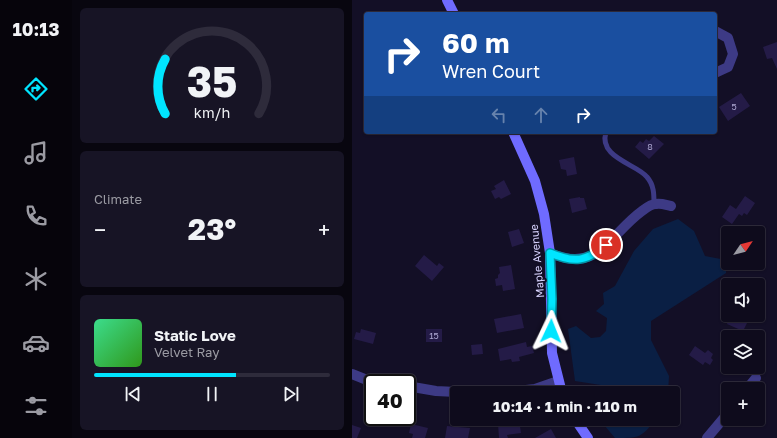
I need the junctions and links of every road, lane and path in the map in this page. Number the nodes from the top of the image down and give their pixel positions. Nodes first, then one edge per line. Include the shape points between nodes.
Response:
1 (447, 0) edge
2 (453, 12) edge
3 (717, 32) edge
4 (717, 72) edge
5 (514, 134) edge
6 (606, 134) edge
7 (654, 204) junction
8 (671, 206) dead end
9 (550, 253) junction
10 (352, 374) edge
11 (756, 378) dead end
12 (364, 379) edge
13 (558, 381) junction
14 (753, 382) edge
15 (544, 386) edge
16 (560, 386) edge
17 (416, 388) edge
18 (450, 392) edge
19 (721, 421) edge
20 (580, 426) edge
21 (588, 438) edge
22 (707, 438) edge

1 - 2 street
3 - 4 street via 728,38 733,54 728,67
5 - 9 street, Maple Avenue via 535,181 544,214
6 - 7 lane via 605,140 613,154 646,176 652,184
7 - 8 street
7 - 9 street via 635,216 589,258 570,259
9 - 13 street, Maple Avenue via 552,353
10 - 12 street
11 - 14 street
13 - 15 street
13 - 16 street, Maple Avenue
17 - 18 street
19 - 22 street
20 - 21 street

